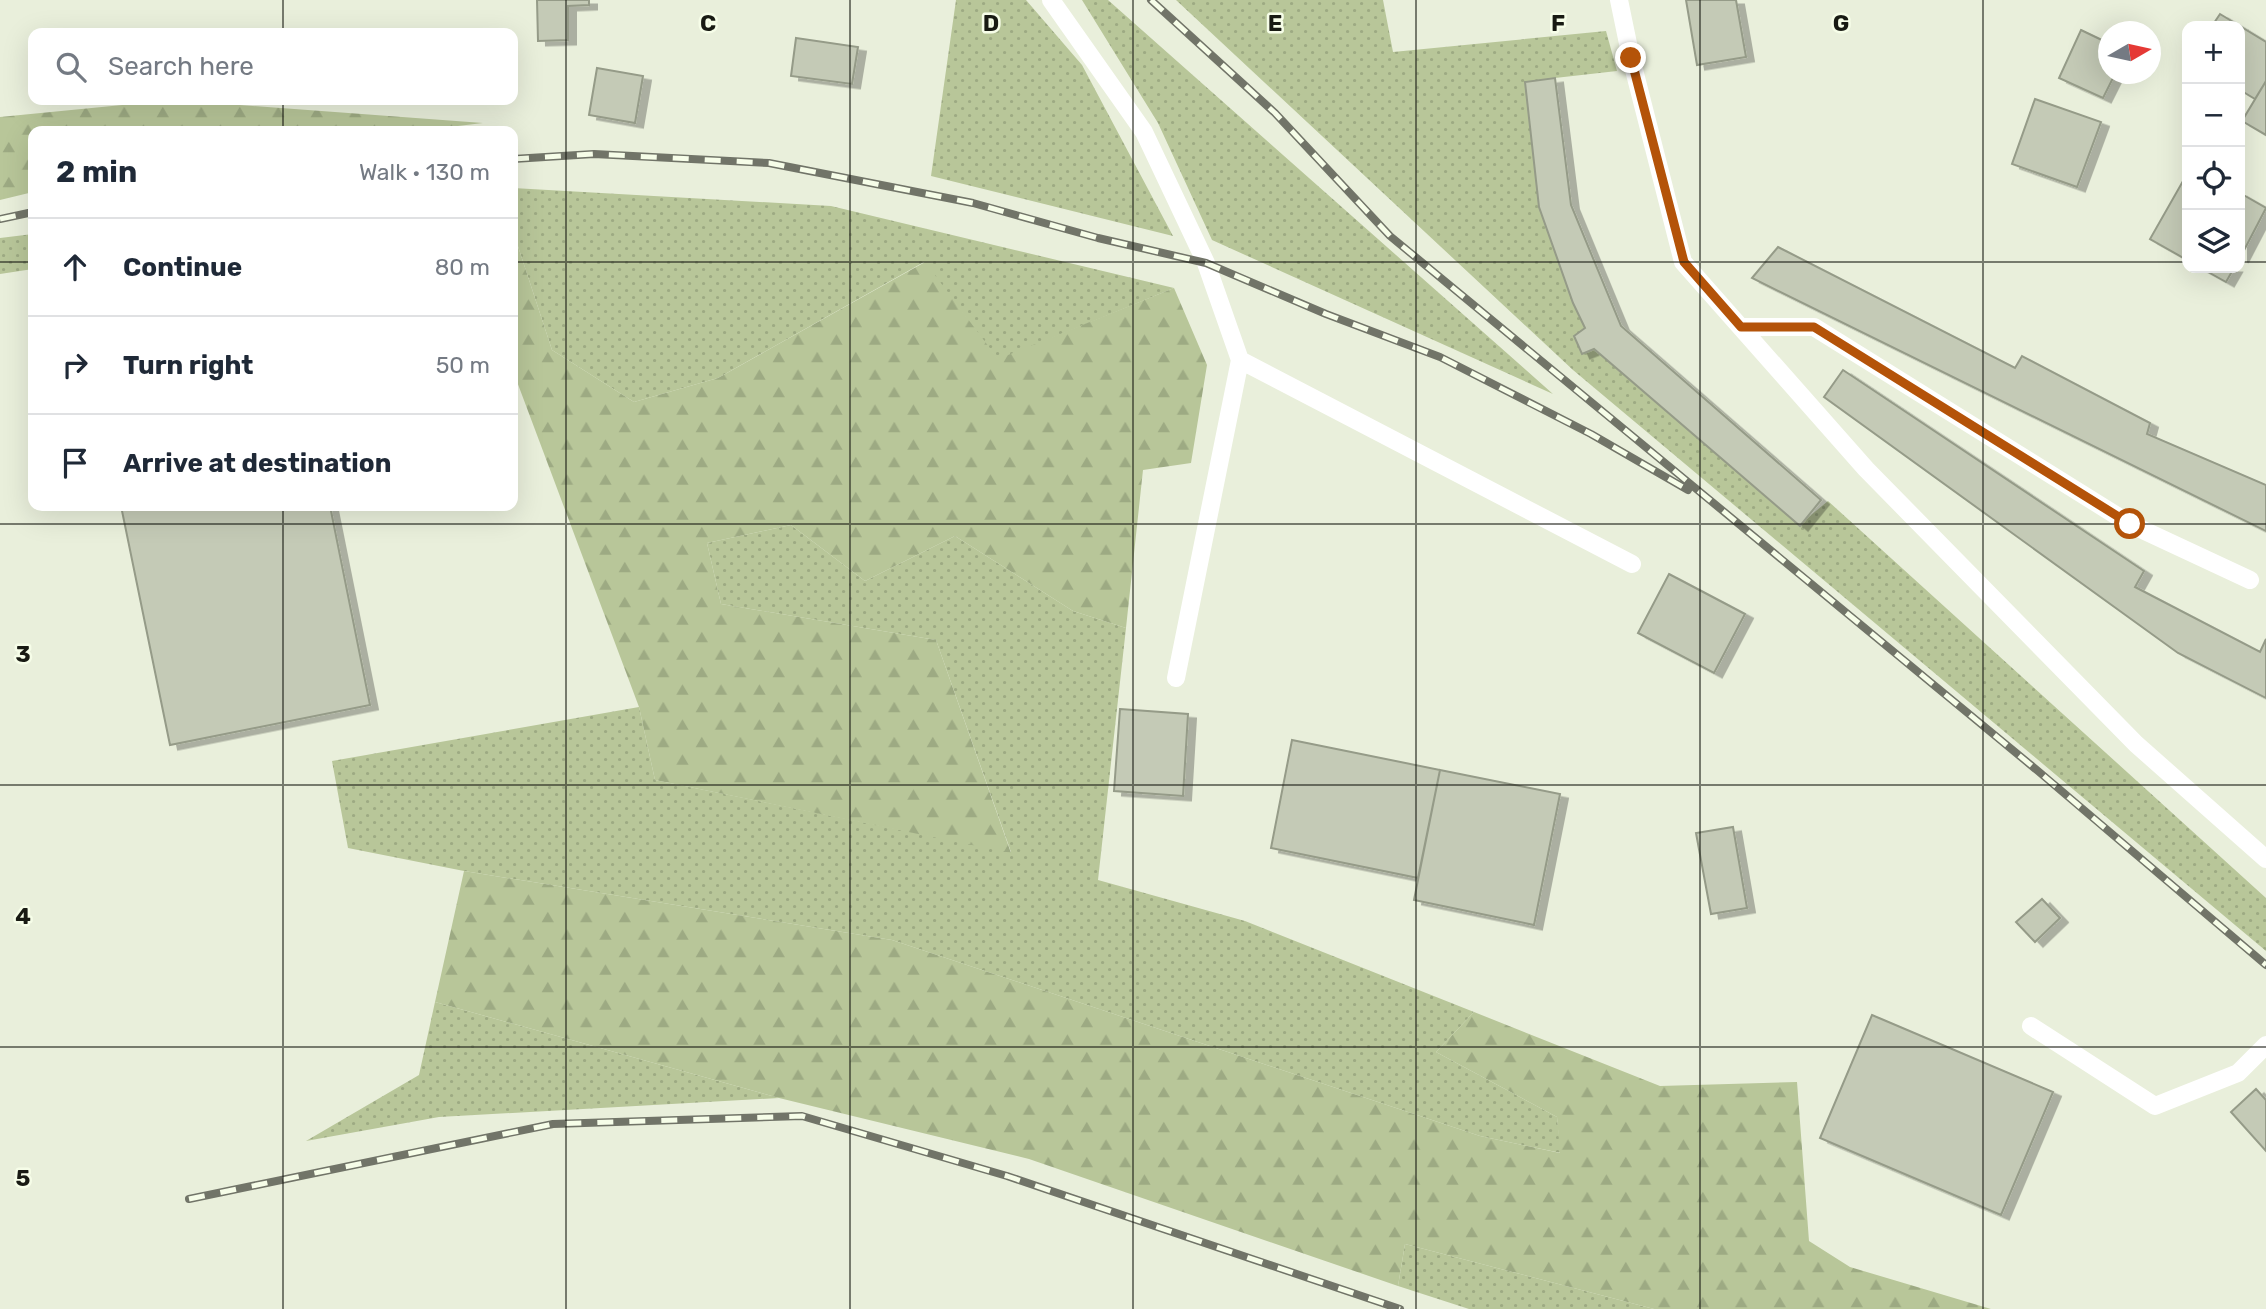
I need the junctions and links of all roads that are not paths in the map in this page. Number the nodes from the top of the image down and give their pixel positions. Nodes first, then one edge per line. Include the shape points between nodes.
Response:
1 (1052, 0) edge
2 (1619, 0) edge
3 (1741, 327) junction
4 (1240, 360) junction
5 (1632, 564) dead end
6 (2250, 580) dead end
7 (1176, 678) dead end
8 (2266, 859) edge
9 (2031, 1026) dead end
10 (2266, 1045) edge

1 - 4 lane via 1144,132 1206,263
2 - 3 lane via 1684,262
3 - 6 lane via 1814,327 2130,524
3 - 8 lane via 1866,469 2136,744
4 - 5 lane
4 - 7 lane
9 - 10 lane via 2155,1107 2238,1073

